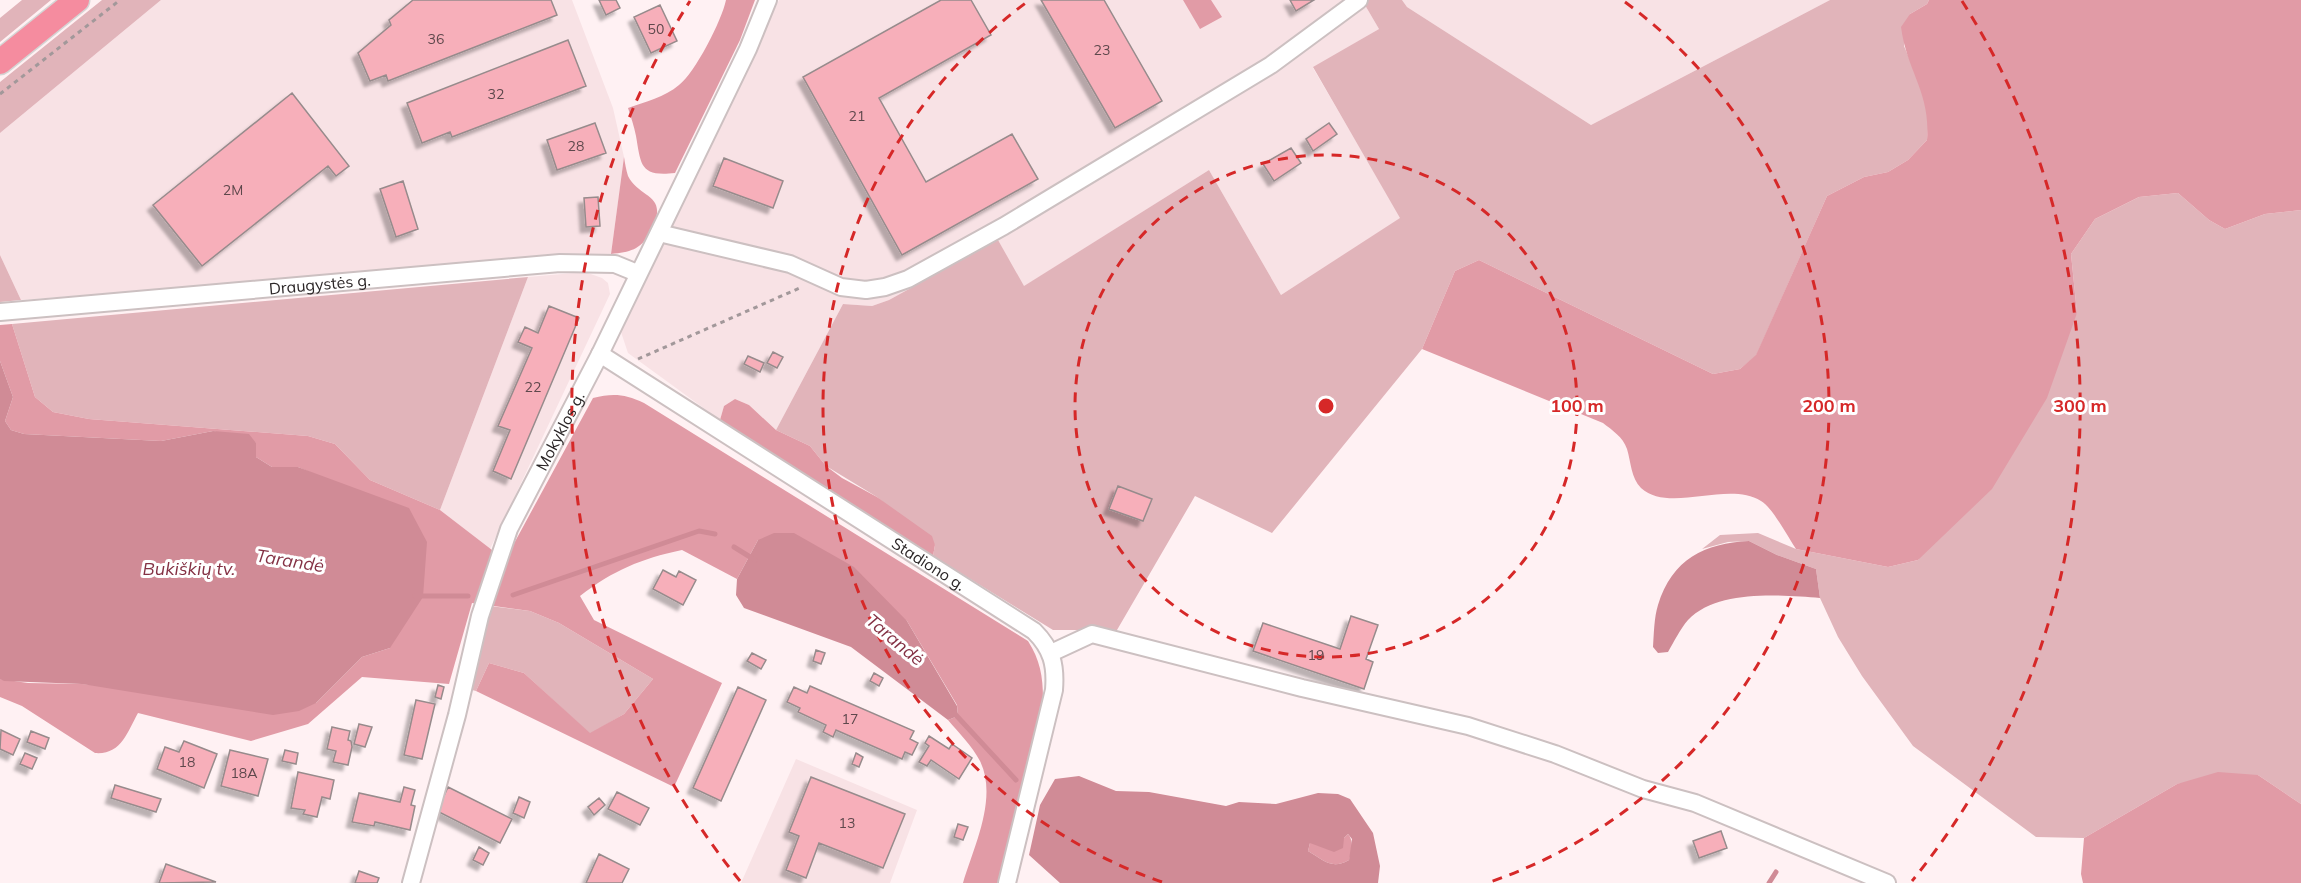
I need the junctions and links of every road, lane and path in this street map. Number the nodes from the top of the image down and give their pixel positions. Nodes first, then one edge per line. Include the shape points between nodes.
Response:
1 (77, 0) edge
2 (120, 0) edge
3 (768, 0) edge
4 (1359, 0) edge
5 (0, 62) edge
6 (0, 94) edge
7 (659, 233) junction
8 (637, 273) junction
9 (820, 279) junction
10 (0, 312) edge
11 (600, 354) junction
12 (620, 367) junction
13 (1051, 653) junction
14 (411, 883) edge
15 (1007, 883) edge
16 (1887, 883) edge

1 - 5 highway
2 - 6 path
3 - 7 street, Mokyklos g.
4 - 9 street via 1271,66 908,279 866,290
7 - 8 street, Mokyklos g.
7 - 9 street via 790,264
8 - 10 street, Draugystės g. via 615,264 560,263
8 - 11 street, Mokyklos g.
9 - 12 path
11 - 12 street, Stadiono g.
11 - 14 street, Mokyklos g. via 501,548
12 - 13 street, Stadiono g. via 1034,631
13 - 15 street via 1056,670 1054,690
13 - 16 street via 1092,634 1468,726 1555,754 1643,789 1695,803

